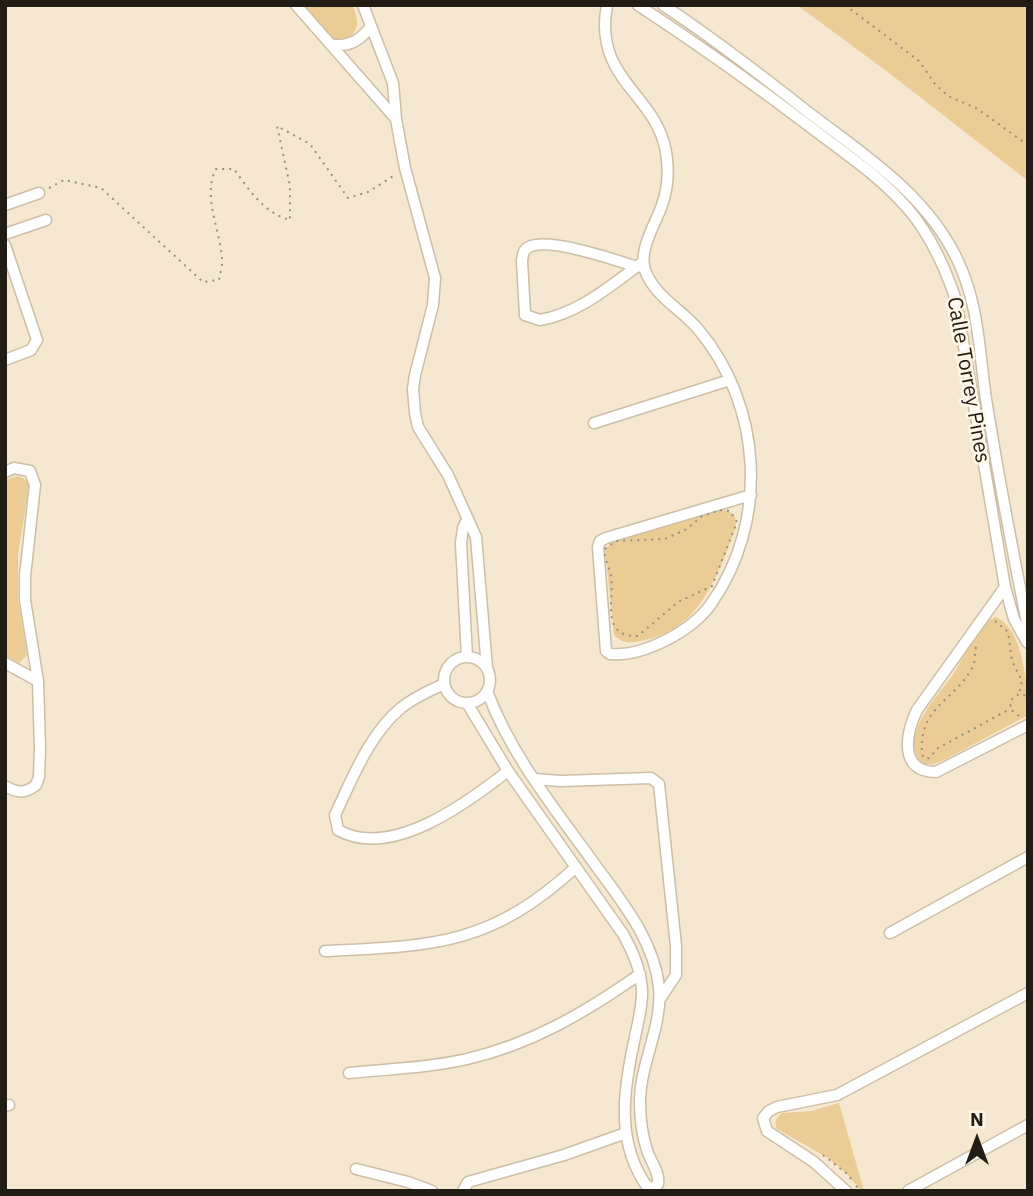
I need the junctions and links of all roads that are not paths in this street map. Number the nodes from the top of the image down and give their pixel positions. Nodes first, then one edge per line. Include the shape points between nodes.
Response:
1 (296, 5) edge
2 (363, 5) edge
3 (607, 5) edge
4 (638, 5) edge
5 (663, 5) edge
6 (370, 26) junction
7 (330, 44) junction
8 (396, 119) junction
9 (39, 193) road end
10 (5, 205) edge
11 (46, 220) dead end
12 (5, 234) edge
13 (5, 245) edge
14 (640, 265) junction
15 (5, 360) edge
16 (730, 380) junction
17 (594, 423) dead end
18 (5, 472) edge
19 (751, 495) junction
20 (467, 520) junction
21 (1005, 587) junction
22 (1028, 643) edge
23 (467, 657) junction
24 (5, 663) edge
25 (487, 668) junction
26 (38, 681) junction
27 (444, 684) junction
28 (487, 691) junction
29 (467, 703) junction
30 (1026, 720) edge
31 (508, 771) junction
32 (534, 779) junction
33 (5, 786) edge
34 (1028, 857) edge
35 (576, 867) junction
36 (890, 933) dead end
37 (325, 951) dead end
38 (640, 974) junction
39 (1028, 993) edge
40 (659, 999) junction
41 (349, 1073) dead end
42 (1028, 1125) edge
43 (626, 1133) junction
44 (356, 1169) dead end
45 (432, 1191) edge
46 (463, 1191) edge
47 (846, 1191) edge
48 (908, 1191) edge

1 - 7 street
2 - 6 street
3 - 14 street via 605,32 610,56 622,80 655,121 666,152 667,188
4 - 21 street, Calle Torrey Pines via 844,152 900,200 925,233 940,257 956,300
5 - 22 street, Calle Torrey Pines via 736,55 901,184 946,239 976,311 986,398
6 - 7 street via 353,42
6 - 8 street via 393,83
7 - 8 street
8 - 20 street via 436,289 415,375 415,413
9 - 10 street
11 - 12 street
13 - 15 street via 37,340 31,349
14 - 14 street via 555,246 528,247 522,261 525,314 540,320 582,304
14 - 16 street via 655,287 698,329
16 - 17 street
16 - 19 street via 749,438
18 - 26 street via 14,468 30,471 35,485 25,600
19 - 19 street via 735,561 706,612 661,643 610,654 606,650 600,541
20 - 23 street via 461,543
20 - 25 street via 476,537
21 - 22 street, Calle Torrey Pines via 1014,619
21 - 30 street via 917,710 909,733 909,756 920,770 936,772
23 - 25 street
23 - 27 street via 452,662
24 - 26 street
25 - 28 street
26 - 33 street via 39,777 29,790 15,792
27 - 29 street via 452,698
27 - 31 street via 413,699 378,734 335,815 338,830 367,838 411,830 446,815
28 - 29 street
28 - 32 street via 503,732
29 - 31 street
31 - 35 street
32 - 40 street via 634,920 651,955
32 - 40 street via 651,778 659,784 676,975
34 - 36 street
35 - 37 street via 529,906 480,931 423,945
35 - 38 street via 623,934
38 - 41 street via 580,1014 522,1042 452,1062
38 - 43 street via 641,1004 624,1097
39 - 47 street via 837,1095 768,1111 764,1118 767,1131 814,1162
40 - 43 street via 640,1103 647,1150 659,1180 655,1187 645,1184
42 - 48 street
43 - 46 street via 468,1182
44 - 45 street

